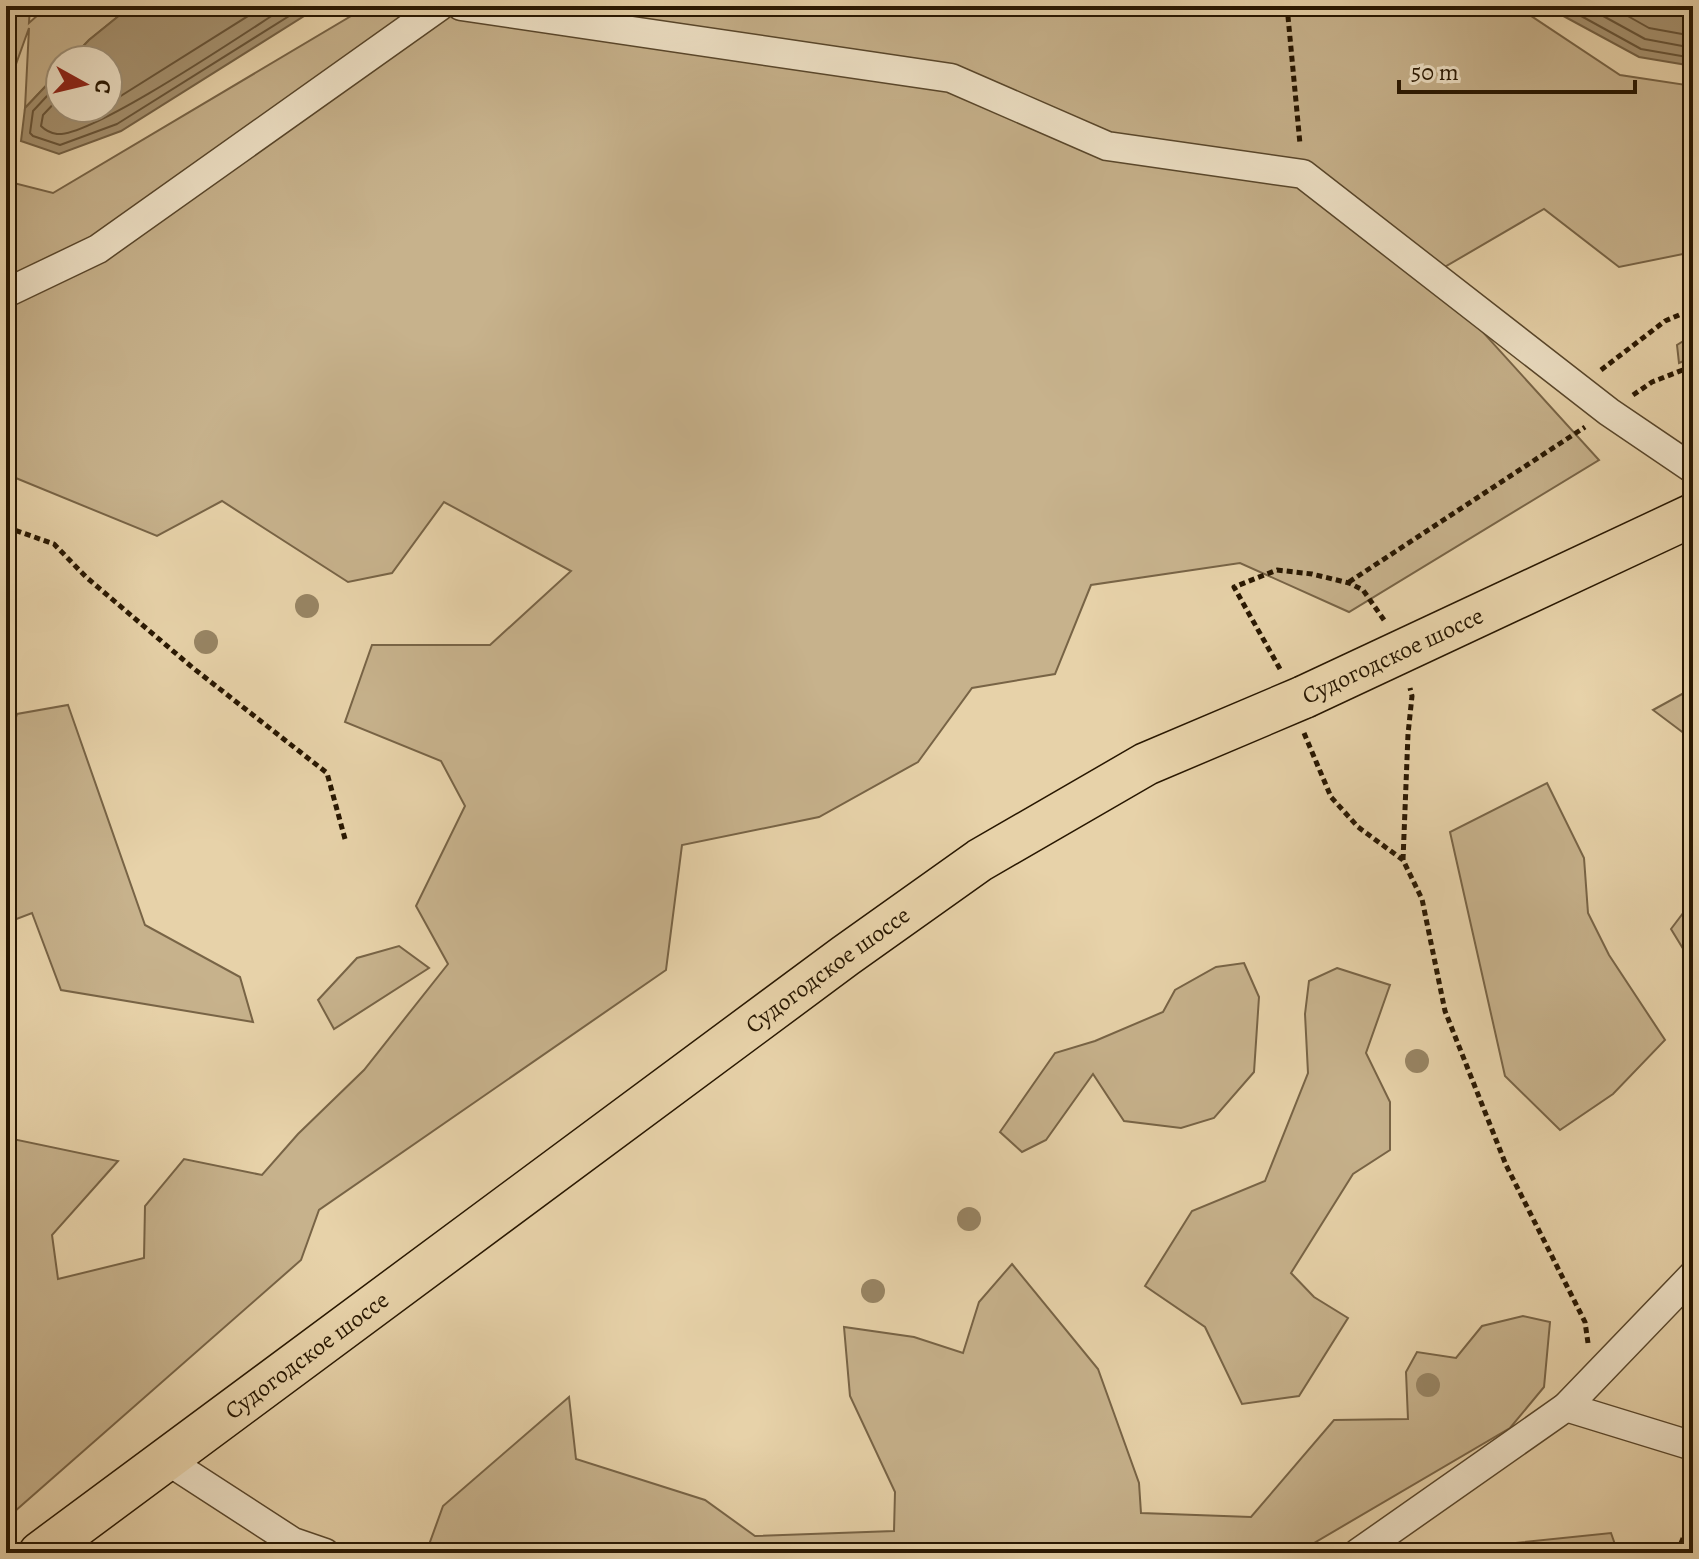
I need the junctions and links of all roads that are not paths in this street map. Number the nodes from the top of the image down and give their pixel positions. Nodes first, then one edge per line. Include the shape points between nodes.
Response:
1 (440, 6) edge
2 (461, 6) edge
3 (6, 293) edge
4 (1693, 469) edge
5 (1693, 515) edge
6 (1693, 1275) edge
7 (1566, 1407) junction
8 (1693, 1446) edge
9 (165, 1459) junction
10 (40, 1553) edge
11 (325, 1553) edge
12 (1358, 1553) edge

1 - 3 street via 98,249
2 - 4 street via 951,78 1107,146 1303,174 1609,412
5 - 9 main road, Судогодское шоссе, bridge via 1146,764 980,860
6 - 7 street
7 - 8 street
7 - 12 street
9 - 10 main road, Судогодское шоссе
9 - 11 street via 293,1542

